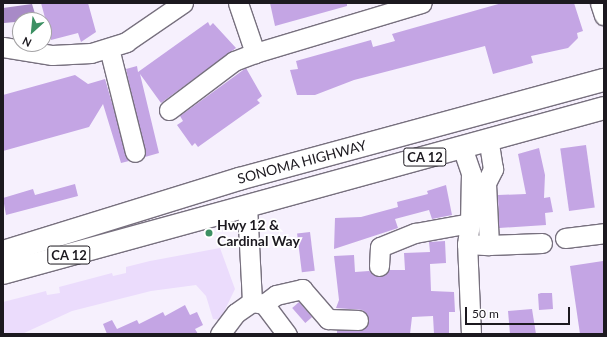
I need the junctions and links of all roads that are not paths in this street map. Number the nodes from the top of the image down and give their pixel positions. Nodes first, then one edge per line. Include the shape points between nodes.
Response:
1 (182, 3) edge
2 (238, 3) edge
3 (422, 3) edge
4 (600, 3) edge
5 (604, 15) edge
6 (3, 47) edge
7 (109, 48) junction
8 (255, 53) junction
9 (604, 80) edge
10 (604, 108) edge
11 (169, 110) dead end
12 (488, 139) junction
13 (462, 147) junction
14 (135, 152) dead end
15 (239, 179) junction
16 (478, 184) junction
17 (247, 206) junction
18 (470, 223) junction
19 (604, 233) edge
20 (565, 238) dead end
21 (542, 243) dead end
22 (467, 244) junction
23 (489, 245) junction
24 (3, 252) edge
25 (379, 266) dead end
26 (3, 273) edge
27 (258, 303) junction
28 (358, 320) dead end
29 (220, 334) edge
30 (287, 334) edge
31 (471, 334) edge

1 - 7 street via 126,42
2 - 8 street
3 - 8 street
4 - 5 street
6 - 7 street via 75,55
7 - 14 street
8 - 11 street via 234,61
9 - 15 main road, SONOMA HIGHWAY / CA 12
10 - 12 main road, SONOMA HIGHWAY / CA 12
12 - 13 main road, SONOMA HIGHWAY / CA 12
12 - 16 street via 493,169
13 - 16 street via 471,173
13 - 17 main road, SONOMA HIGHWAY / CA 12
15 - 17 main road
15 - 24 main road, SONOMA HIGHWAY / CA 12
16 - 18 street
16 - 23 street
17 - 26 main road, SONOMA HIGHWAY / CA 12
17 - 27 street
18 - 22 street
18 - 25 street via 415,233 380,247
19 - 20 street
21 - 23 street
22 - 23 street
22 - 31 street
27 - 28 street via 276,295 302,289 328,319
27 - 29 street via 236,312
27 - 30 street

